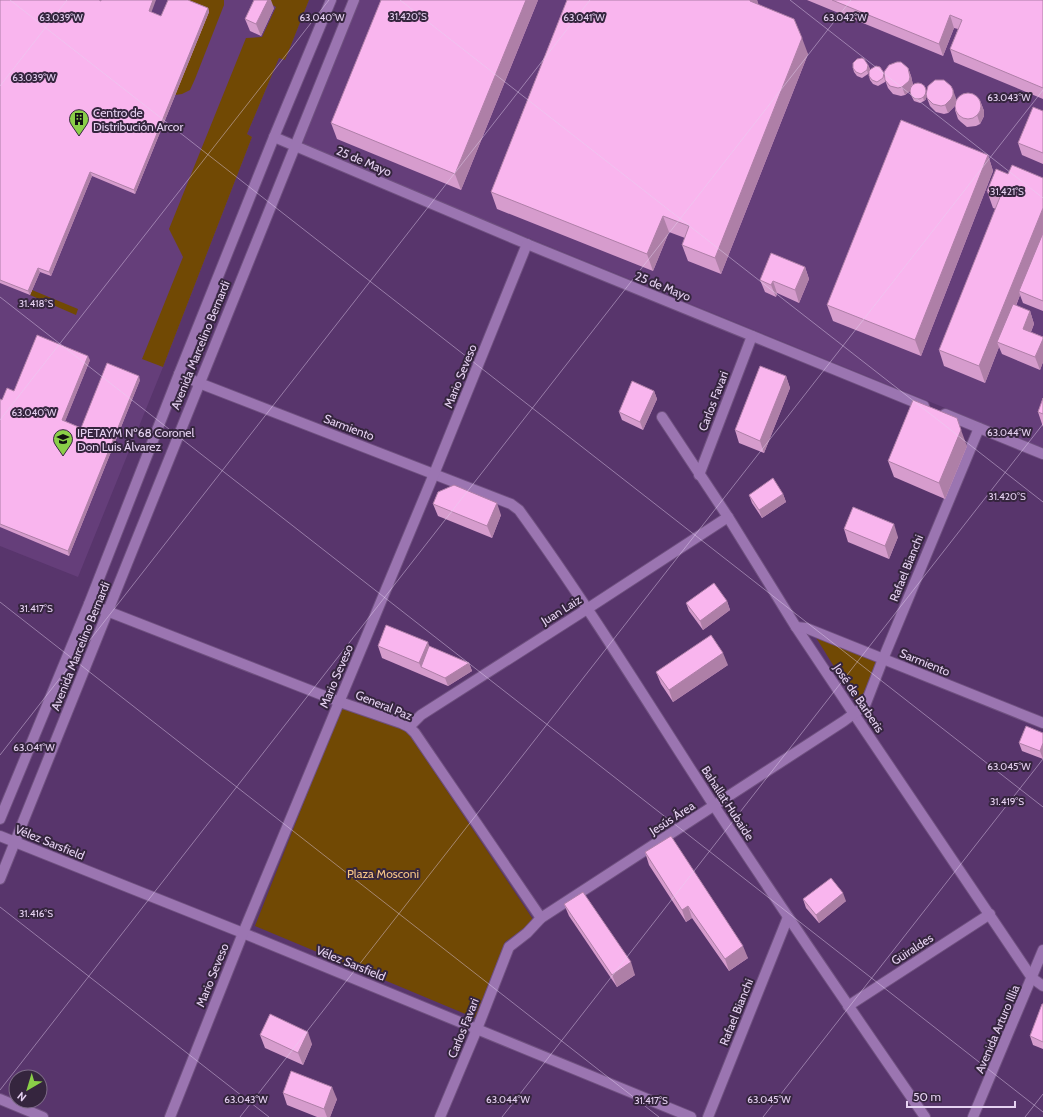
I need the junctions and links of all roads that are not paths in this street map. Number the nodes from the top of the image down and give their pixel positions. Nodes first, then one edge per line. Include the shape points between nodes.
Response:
1 (331, 0) edge
2 (354, 0) edge
3 (274, 137) junction
4 (295, 146) junction
5 (527, 244) junction
6 (752, 336) junction
7 (179, 374) junction
8 (199, 382) junction
9 (662, 417) dead end
10 (979, 428) junction
11 (1043, 454) edge
12 (434, 474) junction
13 (699, 475) junction
14 (511, 504) joint
15 (728, 518) junction
16 (89, 604) junction
17 (587, 609) junction
18 (108, 611) junction
19 (796, 627) junction
20 (883, 659) junction
21 (340, 702) junction
22 (854, 714) junction
23 (1043, 723) edge
24 (409, 727) junction
25 (714, 806) junction
26 (0, 819) edge
27 (0, 836) edge
28 (15, 841) junction
29 (0, 879) edge
30 (990, 914) junction
31 (788, 917) junction
32 (541, 918) junction
33 (243, 933) junction
34 (509, 947) joint
35 (1043, 950) edge
36 (1032, 978) junction
37 (1043, 986) edge
38 (848, 1006) junction
39 (477, 1029) junction
40 (0, 1099) edge
41 (43, 1117) edge
42 (170, 1117) edge
43 (440, 1117) edge
44 (691, 1117) edge
45 (708, 1117) edge
46 (925, 1117) edge
47 (973, 1117) edge

1 - 3 street, Avenida Marcelino Bernardi
2 - 4 street, Avenida Marcelino Bernardi
3 - 4 street, 25 de Mayo
3 - 7 street, Avenida Marcelino Bernardi
4 - 5 street, 25 de Mayo
4 - 8 street, Avenida Marcelino Bernardi
5 - 6 street, 25 de Mayo
5 - 12 street, Mario Seveso
6 - 10 street, 25 de Mayo
6 - 13 street, Carlos Favari
7 - 8 street, Sarmiento
7 - 16 street, Avenida Marcelino Bernardi
8 - 12 street, Sarmiento
8 - 18 street, Avenida Marcelino Bernardi
9 - 13 street, José de Barberis
10 - 11 street, 25 de Mayo
10 - 20 street, Rafael Bianchi
12 - 14 street, Sarmiento
12 - 21 street, Mario Seveso
13 - 15 street, José de Barberis
14 - 17 street, Bahallat Hubaide via 519,510
15 - 17 street, Juan Laiz
15 - 19 street, José de Barberis
16 - 18 street, General Paz
16 - 26 street, Avenida Marcelino Bernardi
17 - 24 street, Juan Laiz via 421,715
17 - 25 street, Bahallat Hubaide
18 - 21 street, General Paz
18 - 28 street, Avenida Marcelino Bernardi
19 - 20 street, Sarmiento via 806,628
19 - 22 street, José de Barberis
20 - 22 street, Rafael Bianchi via 866,703
20 - 23 street, Sarmiento
21 - 24 street, General Paz
21 - 33 street, Mario Seveso
22 - 25 street, Jesús Área
22 - 30 street, José de Barberis
24 - 32 street, General Paz
25 - 31 street, Bahallat Hubaide
25 - 32 street, Jesús Área
27 - 28 street, Vélez Sarsfield
28 - 29 street, Avenida Marcelino Bernardi
28 - 33 street, Vélez Sarsfield
30 - 36 street, José de Barberis
30 - 38 street, Güiraldes
31 - 38 street, Bahallat Hubaide
31 - 45 street, Rafael Bianchi
32 - 34 street, Jesús Área
33 - 39 street, Vélez Sarsfield
33 - 42 street, Mario Seveso
34 - 39 street, Carlos Favari
35 - 36 street, Avenida Arturo Illia
36 - 37 street, José de Barberis
36 - 47 street, Avenida Arturo Illia
38 - 46 street, Bahallat Hubaide
39 - 43 street, Carlos Favari
39 - 44 street, Vélez Sarsfield
40 - 41 street

